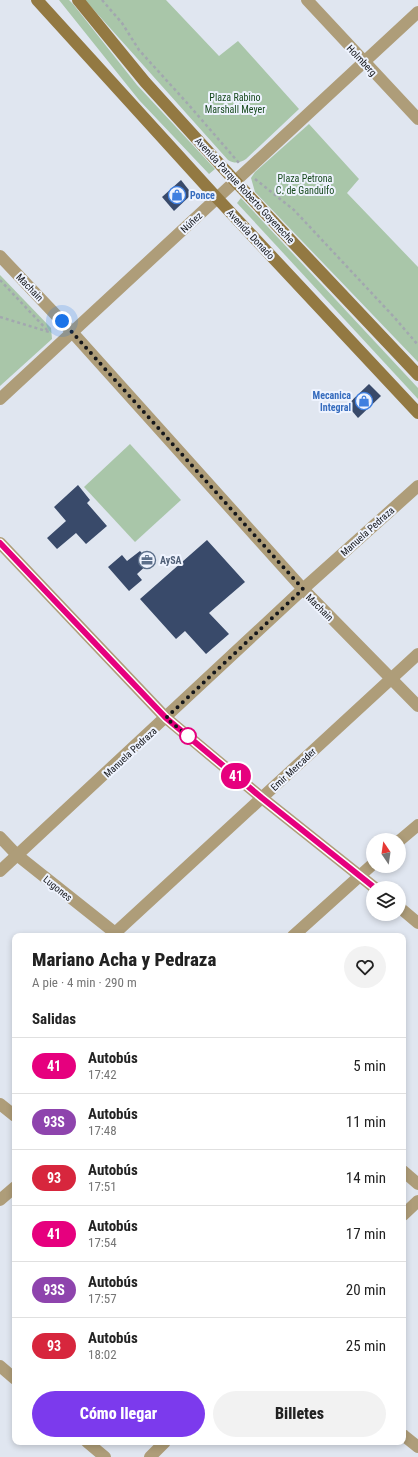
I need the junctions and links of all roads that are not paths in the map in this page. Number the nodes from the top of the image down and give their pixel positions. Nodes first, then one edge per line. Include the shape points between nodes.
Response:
1 (38, 0) edge
2 (78, 0) edge
3 (307, 0) edge
4 (418, 12) edge
5 (364, 62) junction
6 (418, 119) edge
7 (235, 181) junction
8 (217, 198) junction
9 (0, 256) edge
10 (72, 332) junction
11 (418, 375) edge
12 (0, 399) edge
13 (418, 413) edge
14 (418, 486) edge
15 (0, 543) edge
16 (303, 589) junction
17 (418, 654) edge
18 (391, 678) junction
19 (418, 706) edge
20 (166, 718) junction
21 (262, 798) junction
22 (418, 825) edge
23 (406, 835) edge
24 (0, 837) edge
25 (18, 856) junction
26 (366, 870) edge
27 (0, 871) edge
28 (360, 875) junction
29 (367, 881) edge
30 (406, 913) edge
31 (418, 923) edge
32 (116, 933) edge
33 (118, 933) edge
34 (296, 933) edge
35 (0, 1104) edge
36 (12, 1114) edge
37 (406, 1174) edge
38 (418, 1184) edge
39 (12, 1190) edge
40 (0, 1200) edge
41 (418, 1201) edge
42 (406, 1212) edge
43 (0, 1366) edge
44 (12, 1376) edge
45 (406, 1437) edge
46 (90, 1445) edge
47 (162, 1445) edge
48 (418, 1447) edge
49 (104, 1457) edge
50 (150, 1457) edge

1 - 8 main road, Avenida Donado
2 - 7 main road, Avenida Parque Roberto Goyeneche via 146,82
3 - 5 street, Holmberg
4 - 5 street, Núñez
5 - 6 street, Holmberg
5 - 7 street, Núñez
7 - 8 street, Núñez
7 - 11 main road, Avenida Parque Roberto Goyeneche
8 - 10 street, Núñez
8 - 13 main road, Avenida Donado
9 - 10 street, Machain
10 - 12 street, Núñez
10 - 16 street, Machain
14 - 16 street, Manuela Pedraza
15 - 20 street
16 - 18 street, Machain
16 - 20 street, Manuela Pedraza
17 - 18 street, Emir Mercader
18 - 19 street, Machain
18 - 21 street, Emir Mercader
20 - 21 street
20 - 25 street, Manuela Pedraza
21 - 28 street
21 - 33 street, Emir Mercader
22 - 23 street
24 - 25 street, Lugones
25 - 27 street, Manuela Pedraza
25 - 32 street, Lugones
26 - 28 street
28 - 29 street
28 - 34 street
30 - 31 street
35 - 36 street
37 - 38 street
39 - 40 street
41 - 42 street
43 - 44 street
45 - 48 street
46 - 49 street
47 - 50 street

